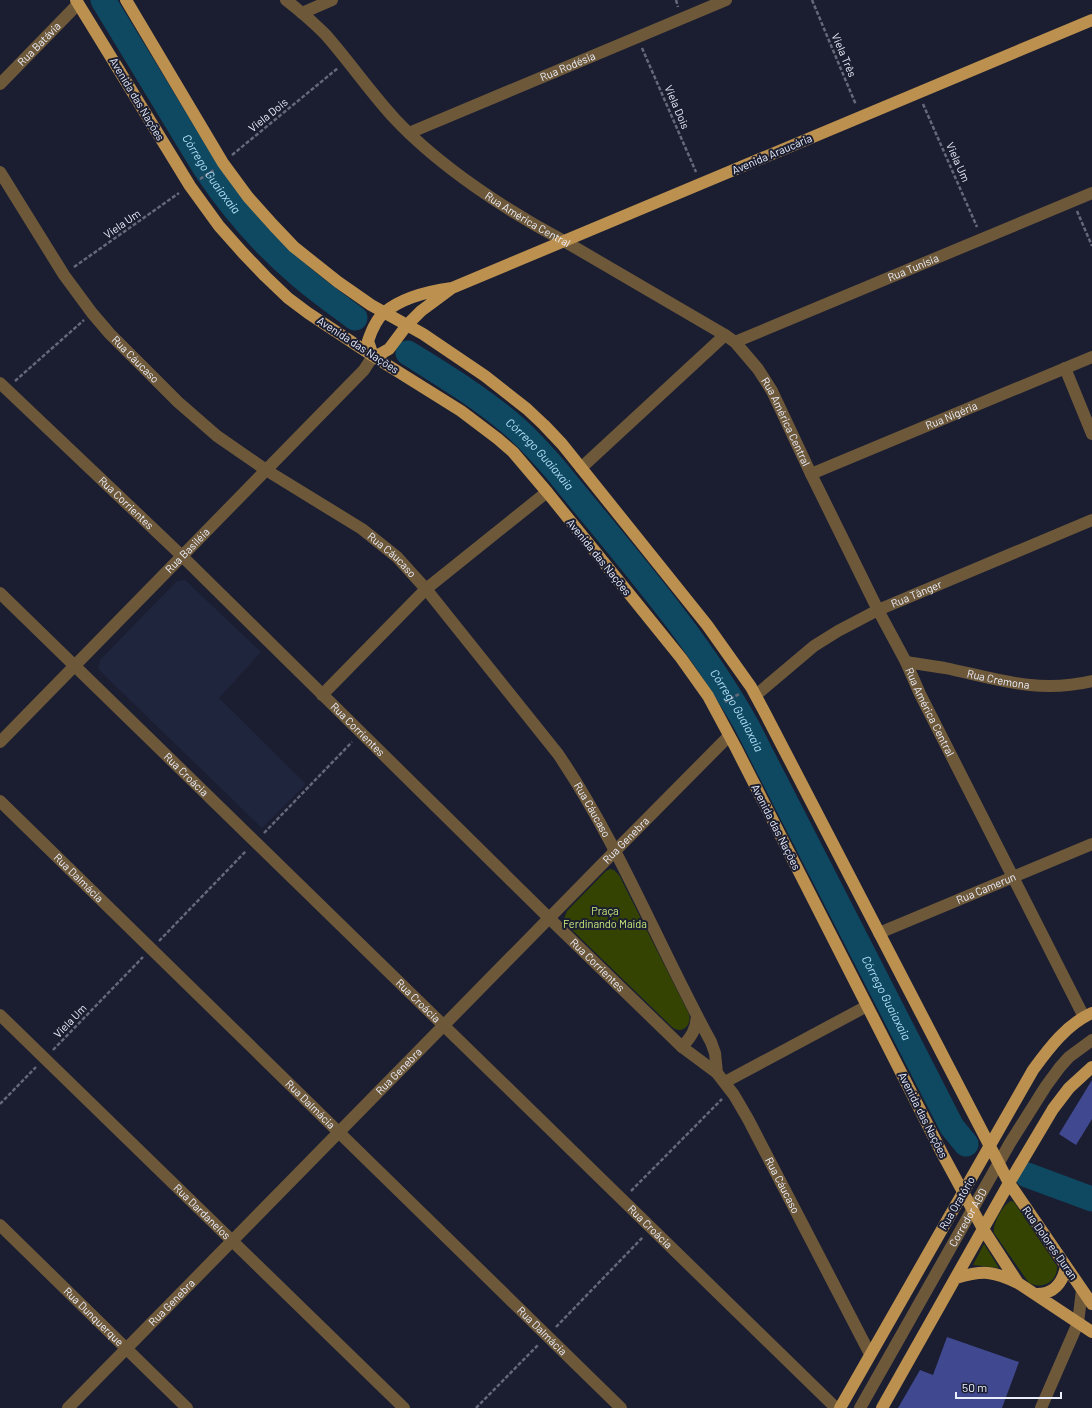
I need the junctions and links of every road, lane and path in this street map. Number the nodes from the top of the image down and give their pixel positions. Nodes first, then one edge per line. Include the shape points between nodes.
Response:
1 (126, 0) edge
2 (286, 0) edge
3 (332, 0) edge
4 (726, 0) edge
5 (812, 0) edge
6 (77, 2) edge
7 (302, 13) junction
8 (1092, 20) edge
9 (638, 37) junction
10 (346, 62) junction
11 (0, 84) edge
12 (918, 93) junction
13 (861, 117) junction
14 (409, 134) junction
15 (219, 166) junction
16 (0, 172) edge
17 (194, 183) junction
18 (701, 184) junction
19 (1092, 192) edge
20 (1072, 201) junction
21 (982, 239) junction
22 (564, 241) junction
23 (1092, 246) edge
24 (64, 275) junction
25 (452, 288) junction
26 (384, 312) junction
27 (92, 313) junction
28 (407, 325) junction
29 (730, 339) junction
30 (372, 356) junction
31 (1092, 357) edge
32 (1065, 368) junction
33 (3, 386) edge
34 (1092, 434) edge
35 (581, 468) junction
36 (266, 470) junction
37 (811, 474) junction
38 (547, 492) junction
39 (1092, 520) edge
40 (182, 556) junction
41 (426, 589) junction
42 (0, 593) edge
43 (878, 610) junction
44 (906, 662) junction
45 (75, 665) junction
46 (1092, 681) edge
47 (738, 694) dead end
48 (322, 695) junction
49 (756, 695) junction
50 (724, 703) dead end
51 (729, 736) junction
52 (0, 742) edge
53 (0, 801) edge
54 (1092, 844) edge
55 (615, 850) junction
56 (1013, 877) junction
57 (549, 918) junction
58 (879, 933) junction
59 (151, 949) junction
60 (868, 1006) junction
61 (0, 1015) edge
62 (1088, 1015) edge
63 (697, 1016) junction
64 (444, 1025) junction
65 (1092, 1040) edge
66 (682, 1047) junction
67 (45, 1058) junction
68 (1092, 1067) edge
69 (724, 1082) junction
70 (0, 1104) edge
71 (339, 1132) junction
72 (989, 1147) junction
73 (998, 1164) junction
74 (1009, 1183) junction
75 (963, 1192) junction
76 (623, 1200) junction
77 (973, 1210) junction
78 (0, 1225) edge
79 (652, 1228) junction
80 (983, 1229) junction
81 (232, 1241) junction
82 (1066, 1266) junction
83 (956, 1278) junction
84 (1018, 1283) junction
85 (1082, 1290) junction
86 (1036, 1294) junction
87 (1092, 1304) edge
88 (1078, 1323) junction
89 (1092, 1332) edge
90 (547, 1335) junction
91 (126, 1349) junction
92 (870, 1354) junction
93 (68, 1408) edge
94 (187, 1408) edge
95 (404, 1408) edge
96 (476, 1408) edge
97 (621, 1408) edge
98 (836, 1408) edge
99 (840, 1408) edge
100 (860, 1408) edge
101 (882, 1408) edge
102 (1041, 1408) edge

1 - 15 main road
2 - 7 street, Rua América Central
3 - 7 street
4 - 9 street, Rua Rodésia
5 - 13 path, Viela Três
6 - 11 street, Rua Batávia
6 - 17 main road, Avenida das Nações
7 - 10 street, Rua América Central via 324,34
8 - 12 main road, Avenida Araucária
9 - 14 street, Rua Rodésia
9 - 18 path, Viela Dois
10 - 14 street, Rua América Central
10 - 15 path, Viela Dois
12 - 13 main road, Avenida Araucária
12 - 21 path, Viela Um
13 - 18 main road, Avenida Araucária
14 - 22 street, Rua América Central via 483,192
15 - 17 path, Viela Dois
15 - 26 main road via 294,247 338,282
16 - 24 street, Rua Cáucaso
17 - 24 path, Viela Um
17 - 30 main road, Avenida das Nações via 219,226 264,276 308,313
18 - 22 main road, Avenida Araucária
19 - 20 street, Rua Tunísia
20 - 21 street, Rua Tunísia
20 - 23 path
21 - 29 street, Rua Tunísia
22 - 25 main road, Avenida Araucária
22 - 29 street, Rua América Central
24 - 27 street, Rua Cáucaso
25 - 26 main road, Avenida Araucária via 425,293
25 - 28 main road, Avenida Araucária
26 - 28 main road
26 - 30 main road, Avenida Araucária via 368,341
27 - 33 path
27 - 36 street, Rua Cáucaso via 195,418
28 - 30 main road, Avenida Araucária via 389,349
28 - 35 main road via 485,376 527,408
29 - 35 street
29 - 37 street, Rua América Central via 758,369 772,391
30 - 36 street, Rua Basiléia via 364,370
30 - 38 main road, Avenida das Nações via 477,422 513,452
31 - 32 street, Rua Nigéria
32 - 34 street
32 - 37 street, Rua Nigéria
33 - 40 street, Rua Corrientes
35 - 49 main road via 707,625
36 - 40 street, Rua Basiléia
36 - 41 street, Rua Cáucaso via 362,529 397,557
37 - 43 street, Rua América Central
38 - 41 street
38 - 51 main road, Avenida das Nações via 681,658 708,696
39 - 43 street, Rua Tânger
40 - 45 street, Rua Basiléia
40 - 48 street, Rua Corrientes
41 - 48 street
41 - 55 street, Rua Cáucaso via 558,754
42 - 45 street, Rua Croácia
43 - 44 street, Rua América Central
43 - 49 street, Rua Tânger via 814,646
44 - 46 street, Rua Cremona via 1028,686 1061,686
44 - 56 street, Rua América Central
45 - 52 street, Rua Basiléia
45 - 64 street, Rua Croácia
47 - 50 path
48 - 57 street, Rua Corrientes
49 - 58 main road
51 - 55 street, Rua Genebra
51 - 60 main road, Avenida das Nações
53 - 59 street, Rua Dalmácia
54 - 56 street, Rua Camerun
55 - 57 street, Rua Genebra
55 - 63 street, Rua Cáucaso
56 - 58 street, Rua Camerun
56 - 62 street, Rua América Central
57 - 64 street, Rua Genebra
57 - 66 street, Rua Corrientes
58 - 72 main road
59 - 67 path, Viela Um
59 - 71 street, Rua Dalmácia
60 - 69 street
60 - 75 main road, Avenida das Nações
61 - 67 street, Rua Dardanelos
62 - 72 main road, Rua Oratório via 1059,1037 1042,1058
63 - 66 street via 694,1033
63 - 69 street, Rua Cáucaso via 711,1042
64 - 71 street, Rua Genebra
64 - 76 street, Rua Croácia
65 - 73 street, Corredor ABD via 1069,1057 1053,1075
66 - 69 street, Rua Corrientes
67 - 70 path, Viela Um
67 - 81 street, Rua Dardanelos
68 - 74 main road via 1060,1098
69 - 76 path
69 - 92 street, Rua Cáucaso via 748,1119
71 - 81 street, Rua Genebra
71 - 90 street, Rua Dalmácia
72 - 73 main road
72 - 75 main road, Rua Oratório
73 - 74 main road
73 - 77 street, Corredor ABD
74 - 80 main road
74 - 82 main road, Rua Dolores Duran
75 - 77 main road, Avenida das Nações
75 - 92 main road, Rua Oratório
76 - 79 street, Rua Croácia
77 - 80 main road, Avenida das Nações
77 - 100 street, Corredor ABD
78 - 91 street, Rua Dunquerque
79 - 90 path
79 - 98 street, Rua Croácia
80 - 83 main road
80 - 84 main road
81 - 91 street, Rua Genebra
81 - 95 street, Rua Dardanelos
82 - 85 main road, Rua Dolores Duran
82 - 86 main road via 1058,1286 1043,1294
83 - 84 main road via 978,1272 998,1274
83 - 101 main road
84 - 86 main road
85 - 87 main road, Rua Dolores Duran
85 - 88 street
86 - 88 main road
88 - 89 main road
88 - 102 street
90 - 96 path
90 - 97 street, Rua Dalmácia
91 - 93 street, Rua Genebra
91 - 94 street, Rua Dunquerque
92 - 99 main road, Rua Oratório

